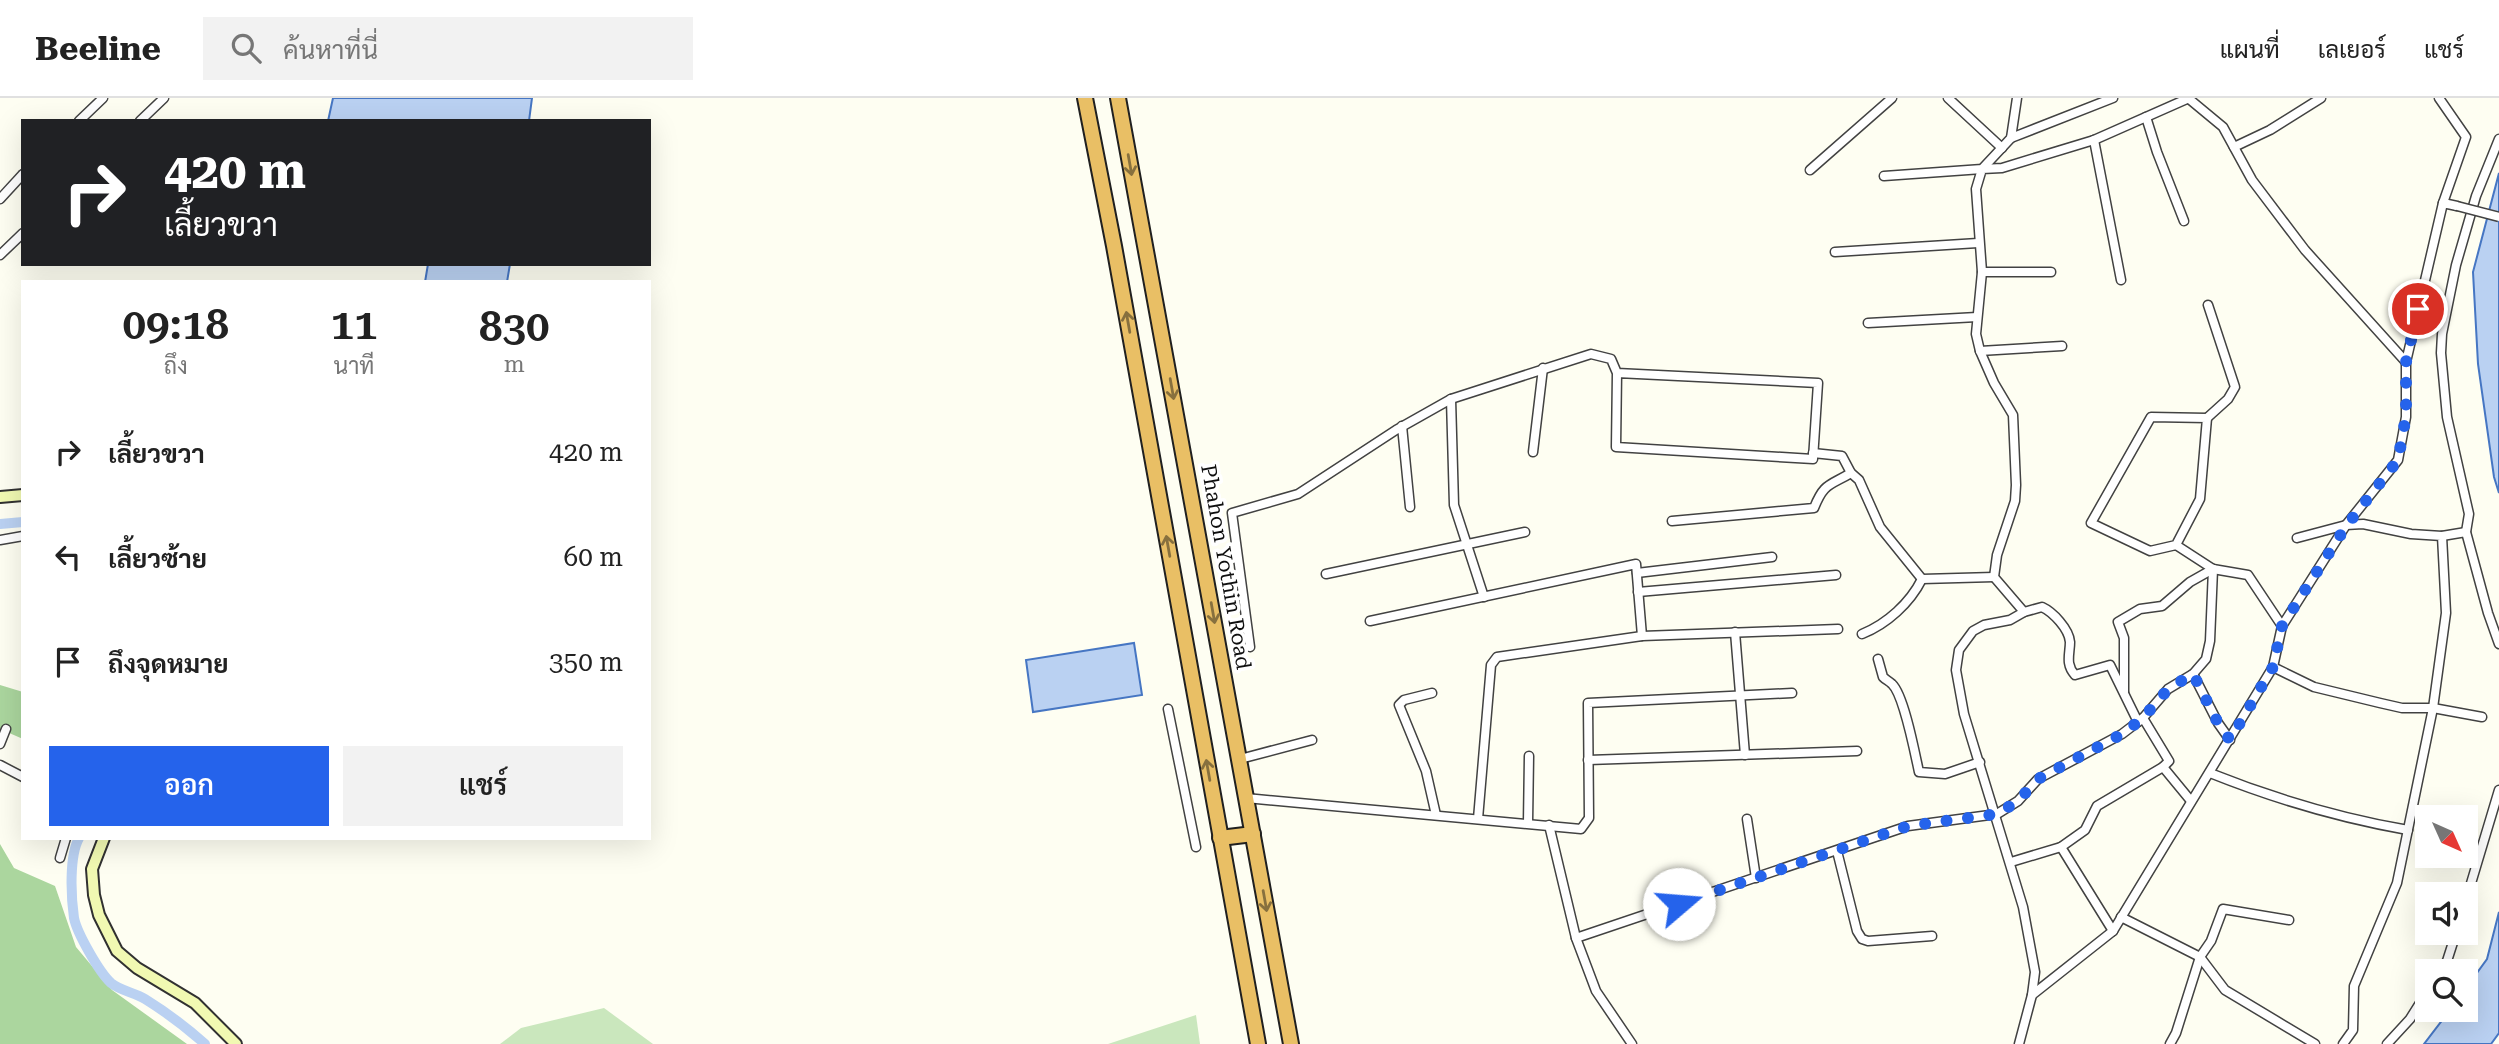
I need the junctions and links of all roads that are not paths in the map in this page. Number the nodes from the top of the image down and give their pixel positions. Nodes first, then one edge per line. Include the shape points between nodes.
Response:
1 (103, 98) edge
2 (164, 98) edge
3 (1085, 98) edge
4 (1118, 98) edge
5 (1892, 98) edge
6 (1948, 98) edge
7 (2017, 98) edge
8 (2113, 98) edge
9 (2188, 98) edge
10 (2321, 98) edge
11 (2439, 98) edge
12 (2146, 117) junction
13 (81, 119) edge
14 (142, 119) edge
15 (2011, 138) junction
16 (2499, 139) edge
17 (2094, 140) junction
18 (2234, 147) junction
19 (2001, 148) junction
20 (1982, 169) junction
21 (1810, 170) dead end
22 (21, 176) edge
23 (1884, 176) dead end
24 (0, 199) edge
25 (2444, 203) junction
26 (2499, 217) edge
27 (2184, 221) dead end
28 (21, 235) edge
29 (1979, 243) junction
30 (1835, 252) dead end
31 (0, 255) edge
32 (1982, 272) junction
33 (2052, 272) dead end
34 (2121, 280) dead end
35 (2208, 305) dead end
36 (1978, 317) junction
37 (1868, 323) dead end
38 (2062, 346) dead end
39 (1980, 351) junction
40 (2406, 362) junction
41 (1543, 368) junction
42 (1617, 373) junction
43 (1451, 399) junction
44 (2207, 418) junction
45 (1402, 426) junction
46 (1533, 452) dead end
47 (1813, 453) junction
48 (1851, 473) junction
49 (21, 495) edge
50 (0, 497) edge
51 (1410, 507) dead end
52 (1672, 521) dead end
53 (2347, 525) junction
54 (1525, 532) dead end
55 (2466, 532) junction
56 (2442, 536) junction
57 (21, 537) edge
58 (2297, 538) dead end
59 (0, 540) edge
60 (1466, 544) junction
61 (2176, 545) junction
62 (1772, 557) dead end
63 (2213, 569) junction
64 (1637, 572) junction
65 (1325, 574) dead end
66 (1836, 575) dead end
67 (1994, 577) junction
68 (1922, 579) junction
69 (1638, 592) junction
70 (1485, 597) junction
71 (2024, 612) junction
72 (1370, 621) dead end
73 (2282, 626) junction
74 (1838, 629) dead end
75 (1735, 632) junction
76 (1861, 634) dead end
77 (1642, 636) junction
78 (2499, 644) edge
79 (1250, 647) dead end
80 (1878, 659) dead end
81 (2273, 667) junction
82 (2193, 674) junction
83 (2124, 692) junction
84 (1432, 693) dead end
85 (1792, 693) dead end
86 (1739, 696) junction
87 (2433, 708) junction
88 (1168, 709) dead end
89 (2482, 717) dead end
90 (2141, 720) junction
91 (6, 729) dead end
92 (1312, 740) dead end
93 (2230, 740) junction
94 (0, 744) edge
95 (1857, 751) dead end
96 (1745, 755) junction
97 (1529, 757) dead end
98 (1240, 759) junction
99 (1588, 760) junction
100 (1980, 762) junction
101 (0, 765) edge
102 (2163, 766) junction
103 (2210, 773) junction
104 (21, 776) edge
105 (2499, 790) edge
106 (1247, 797) junction
107 (2191, 802) junction
108 (1997, 814) junction
109 (1436, 815) junction
110 (1478, 819) junction
111 (1746, 819) dead end
112 (1528, 823) junction
113 (1549, 825) junction
114 (2408, 830) junction
115 (1253, 834) junction
116 (1220, 838) junction
117 (65, 840) edge
118 (103, 840) edge
119 (1196, 847) dead end
120 (2061, 848) junction
121 (1837, 850) junction
122 (60, 858) dead end
123 (2011, 862) junction
124 (1756, 878) junction
125 (2471, 882) edge
126 (2121, 917) junction
127 (2289, 920) dead end
128 (2113, 931) junction
129 (1932, 936) dead end
130 (1576, 938) junction
131 (2200, 957) junction
132 (2032, 995) junction
133 (2415, 1011) edge
134 (236, 1044) edge
135 (1258, 1044) edge
136 (1291, 1044) edge
137 (1632, 1044) edge
138 (2018, 1044) edge
139 (2170, 1044) edge
140 (2315, 1044) edge
141 (2343, 1044) edge
142 (2387, 1044) edge

1 - 13 street
2 - 14 street
116 -> 3 highway
4 -> 98 highway, Phahon Yothin Road
5 - 21 street
6 - 19 street
7 - 15 street
8 - 15 street
9 - 12 street
9 - 18 street via 2223,127
10 - 18 street
11 - 25 street via 2466,137
12 - 17 street
12 - 27 street
15 - 19 street
16 - 55 street via 2476,196 2442,334 2447,417 2469,514
17 - 20 street via 2002,168
17 - 34 street
18 - 40 street via 2252,180 2305,250
19 - 20 street
20 - 23 street
20 - 29 street via 1976,189
22 - 24 street
25 - 26 street, bridge
25 - 40 street
28 - 31 street
29 - 30 street
29 - 32 street
32 - 33 street
32 - 36 street
35 - 44 street via 2235,387
36 - 37 street
36 - 39 street
38 - 39 street
39 - 67 street via 2014,422 2015,501
40 - 53 street via 2406,416 2398,460
41 - 42 street via 1591,354 1611,359
41 - 43 street
41 - 46 street
42 - 47 street via 1818,383
42 - 47 street via 1616,446 1813,459
43 - 45 street
43 - 60 street via 1454,505
44 - 61 street via 2200,499
44 - 61 street via 2151,417 2091,523 2150,551
45 - 51 street
45 - 79 street via 1298,494 1232,513
47 - 48 street via 1842,456
48 - 52 street via 1825,487 1814,509
48 - 68 street via 1859,480 1880,527
49 - 50 street
53 - 56 street via 2369,524
53 - 58 street
53 - 73 street
54 - 60 street
55 - 56 street
55 - 78 street
56 - 87 street via 2446,613
57 - 59 street
60 - 65 street
60 - 70 street
61 - 63 street
62 - 64 street
63 - 73 street via 2248,575
63 - 82 street via 2210,641 2206,659
63 - 83 street via 2162,606 2140,609 2118,622 2124,638
64 - 69 street
64 - 70 street via 1636,564
66 - 69 street
67 - 68 street
67 - 71 street
68 - 76 street via 1910,599 1880,626
69 - 77 street
70 - 72 street
71 - 83 street via 2045,608 2066,630 2068,660 2075,675 2109,664
71 - 100 street via 1973,631 1959,650 1956,670 1964,714
73 - 81 street
74 - 75 street
75 - 77 street
75 - 86 street
77 - 110 street via 1494,659
80 - 100 street via 1882,677 1898,695 1920,772 1945,774
81 - 87 street via 2314,687 2402,708
81 - 93 street
82 - 90 street via 2168,689
82 - 93 street
83 - 90 street
84 - 109 street via 1399,705 1426,771
85 - 86 street
86 - 96 street
86 - 99 street via 1588,703
87 - 89 street
87 - 114 street
88 - 119 street
90 - 102 street via 2169,761
90 - 108 street via 2038,779 2018,801
91 - 94 street
92 - 98 street
93 - 103 street
95 - 96 street
96 - 99 street
97 - 112 street
98 - 106 highway, Phahon Yothin Road
99 - 113 street via 1589,818 1581,829
100 - 108 street
101 - 104 street
102 - 107 street
102 - 120 street via 2096,806 2085,830
103 - 107 street
103 - 114 street via 2326,814
105 - 125 street
106 - 109 street
106 - 115 highway, Phahon Yothin Road
107 - 126 street
108 - 121 street via 1908,826
108 - 123 street
109 - 110 street
110 - 112 street
111 - 124 street
112 - 113 street
113 - 130 street
114 - 141 street via 2396,883 2354,985 2353,1030
115 - 116 highway
115 -> 136 highway, Phahon Yothin Road
116 - 135 highway
117 - 122 street
118 - 134 street via 92,869 94,895 117,951 195,1003
120 - 123 street
120 - 128 street
121 - 124 street
121 - 129 street via 1861,939
123 - 132 street via 2033,953
124 - 130 street
126 - 128 street
126 - 131 street
127 - 131 street via 2223,909
128 - 132 street
130 - 137 street via 1596,990
131 - 139 street
131 - 140 street via 2225,990
132 - 138 street
133 - 142 street

